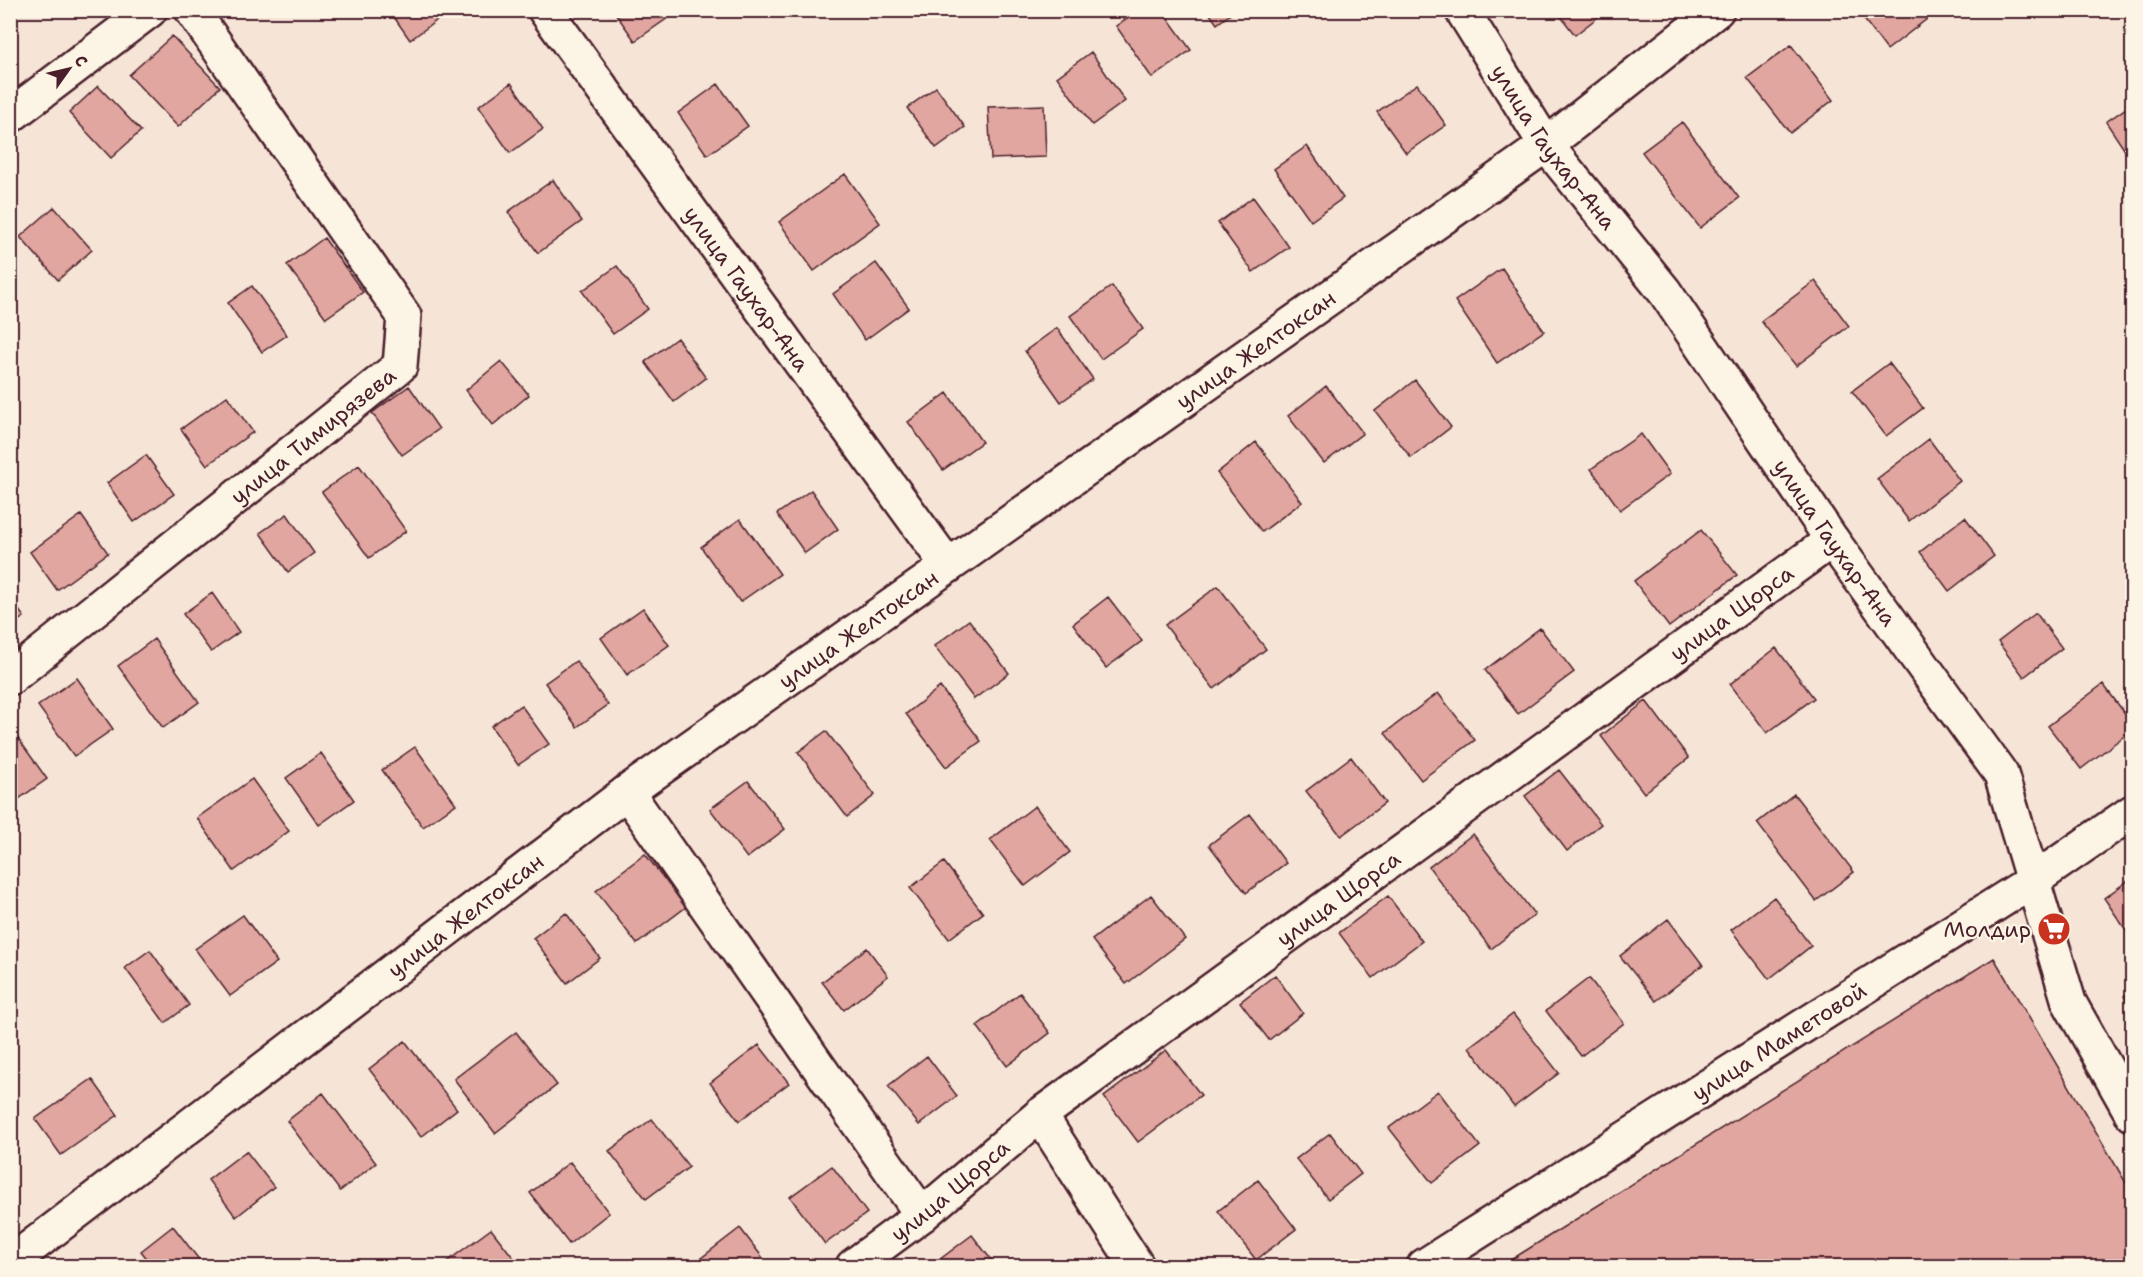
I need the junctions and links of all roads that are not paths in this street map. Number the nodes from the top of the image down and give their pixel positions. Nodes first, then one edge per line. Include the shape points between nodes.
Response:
1 (150, 10) edge
2 (192, 10) edge
3 (545, 10) edge
4 (1462, 10) edge
5 (1717, 10) edge
6 (10, 116) edge
7 (1546, 146) junction
8 (1832, 540) junction
9 (948, 566) junction
10 (10, 678) edge
11 (627, 792) junction
12 (2133, 812) edge
13 (2034, 880) junction
14 (2133, 1114) edge
15 (1040, 1115) junction
16 (922, 1215) junction
17 (10, 1263) edge
18 (853, 1266) edge
19 (1137, 1266) edge
20 (1424, 1266) edge

1 - 6 street
2 - 10 street, улица Тимирязева via 404,316 400,366
3 - 9 street, улица Гаухар-Ана
4 - 7 street, улица Гаухар-Ана
5 - 7 street, улица Желтоксан
7 - 8 street, улица Гаухар-Ана via 1665,292
7 - 9 street, улица Желтоксан
8 - 13 street, улица Гаухар-Ана via 2001,774
8 - 15 street, улица Щорса
9 - 11 street, улица Желтоксан
11 - 16 street
11 - 17 street, улица Желтоксан
12 - 13 street, улица Маметовой
13 - 14 street, улица Гаухар-Ана via 2069,1002
13 - 20 street, улица Маметовой
15 - 16 street, улица Щорса
15 - 19 street
16 - 18 street, улица Щорса

